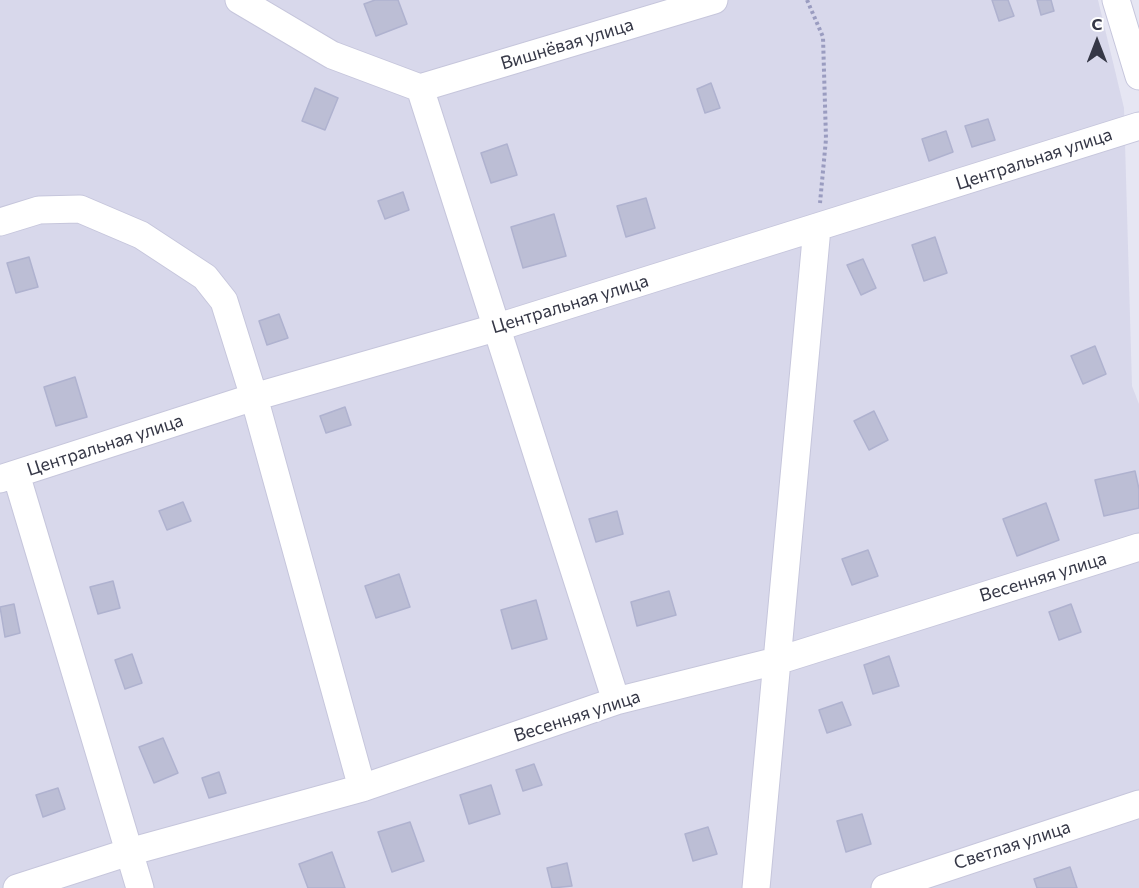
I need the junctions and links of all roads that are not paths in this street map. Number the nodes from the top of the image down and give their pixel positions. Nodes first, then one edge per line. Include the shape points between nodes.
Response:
1 (239, 0) edge
2 (714, 0) edge
3 (1116, 0) edge
4 (1139, 76) edge
5 (420, 88) junction
6 (1139, 126) edge
7 (0, 222) edge
8 (818, 228) junction
9 (495, 328) junction
10 (254, 397) junction
11 (8, 476) edge
12 (1139, 547) edge
13 (780, 660) junction
14 (616, 701) junction
15 (362, 788) junction
16 (1139, 804) edge
17 (129, 852) junction
18 (17, 888) edge
19 (140, 888) edge
20 (756, 888) edge
21 (885, 888) edge

1 - 5 street via 332,55
2 - 5 street, Вишнёвая улица
3 - 4 street
5 - 9 street
6 - 8 street, Центральная улица
7 - 10 street via 39,210 80,209 141,236 205,277 224,301
8 - 9 street, Центральная улица
8 - 13 street
9 - 10 street, Центральная улица
9 - 14 street
10 - 11 street, Центральная улица
10 - 15 street
11 - 17 street
12 - 13 street, Весенняя улица
13 - 14 street, Весенняя улица
13 - 20 street
14 - 15 street, Весенняя улица
15 - 17 street, Весенняя улица
16 - 21 street, Светлая улица
17 - 18 street, Весенняя улица
17 - 19 street

